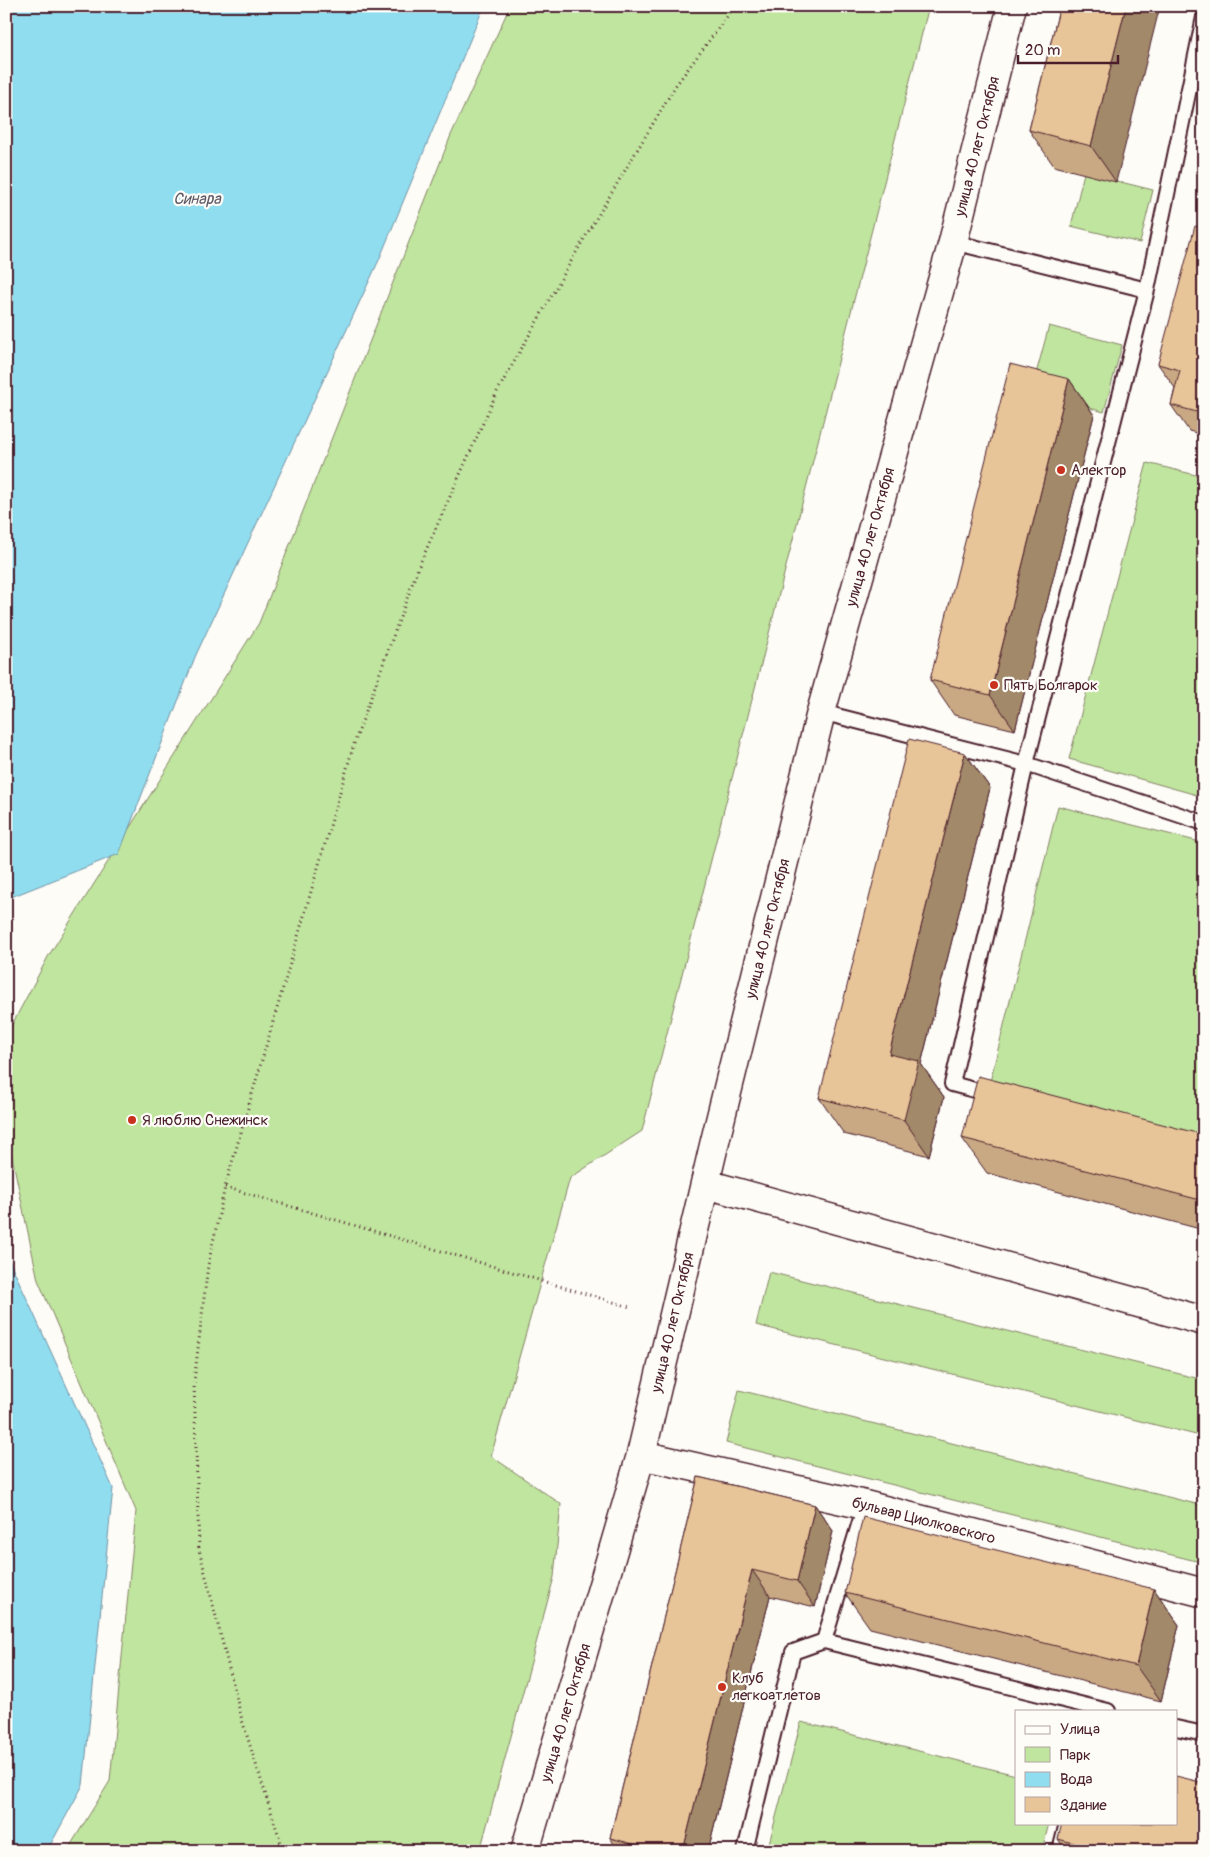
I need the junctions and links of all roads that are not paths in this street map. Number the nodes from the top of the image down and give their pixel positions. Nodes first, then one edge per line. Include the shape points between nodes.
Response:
1 (1012, 6) edge
2 (1204, 17) edge
3 (953, 242) junction
4 (1146, 290) junction
5 (821, 712) junction
6 (1026, 764) junction
7 (1204, 823) edge
8 (1008, 1099) edge
9 (706, 1184) junction
10 (1204, 1321) edge
11 (641, 1455) junction
12 (865, 1505) junction
13 (1204, 1593) edge
14 (824, 1641) junction
15 (1100, 1710) edge
16 (1178, 1728) edge
17 (1204, 1734) edge
18 (1067, 1824) edge
19 (525, 1851) edge
20 (745, 1851) edge
21 (1060, 1851) edge

1 - 3 street, улица 40 лет Октября
2 - 4 lane
3 - 4 lane
3 - 5 street, улица 40 лет Октября
4 - 6 lane
5 - 6 lane
5 - 9 street, улица 40 лет Октября
6 - 7 lane
6 - 8 lane via 952,1084
9 - 10 street
9 - 11 street, улица 40 лет Октября
11 - 12 street, бульвар Циолковского
11 - 19 street, улица 40 лет Октября
12 - 13 street, бульвар Циолковского
12 - 14 lane
14 - 15 lane
14 - 20 lane via 794,1652
16 - 17 lane
18 - 21 lane

